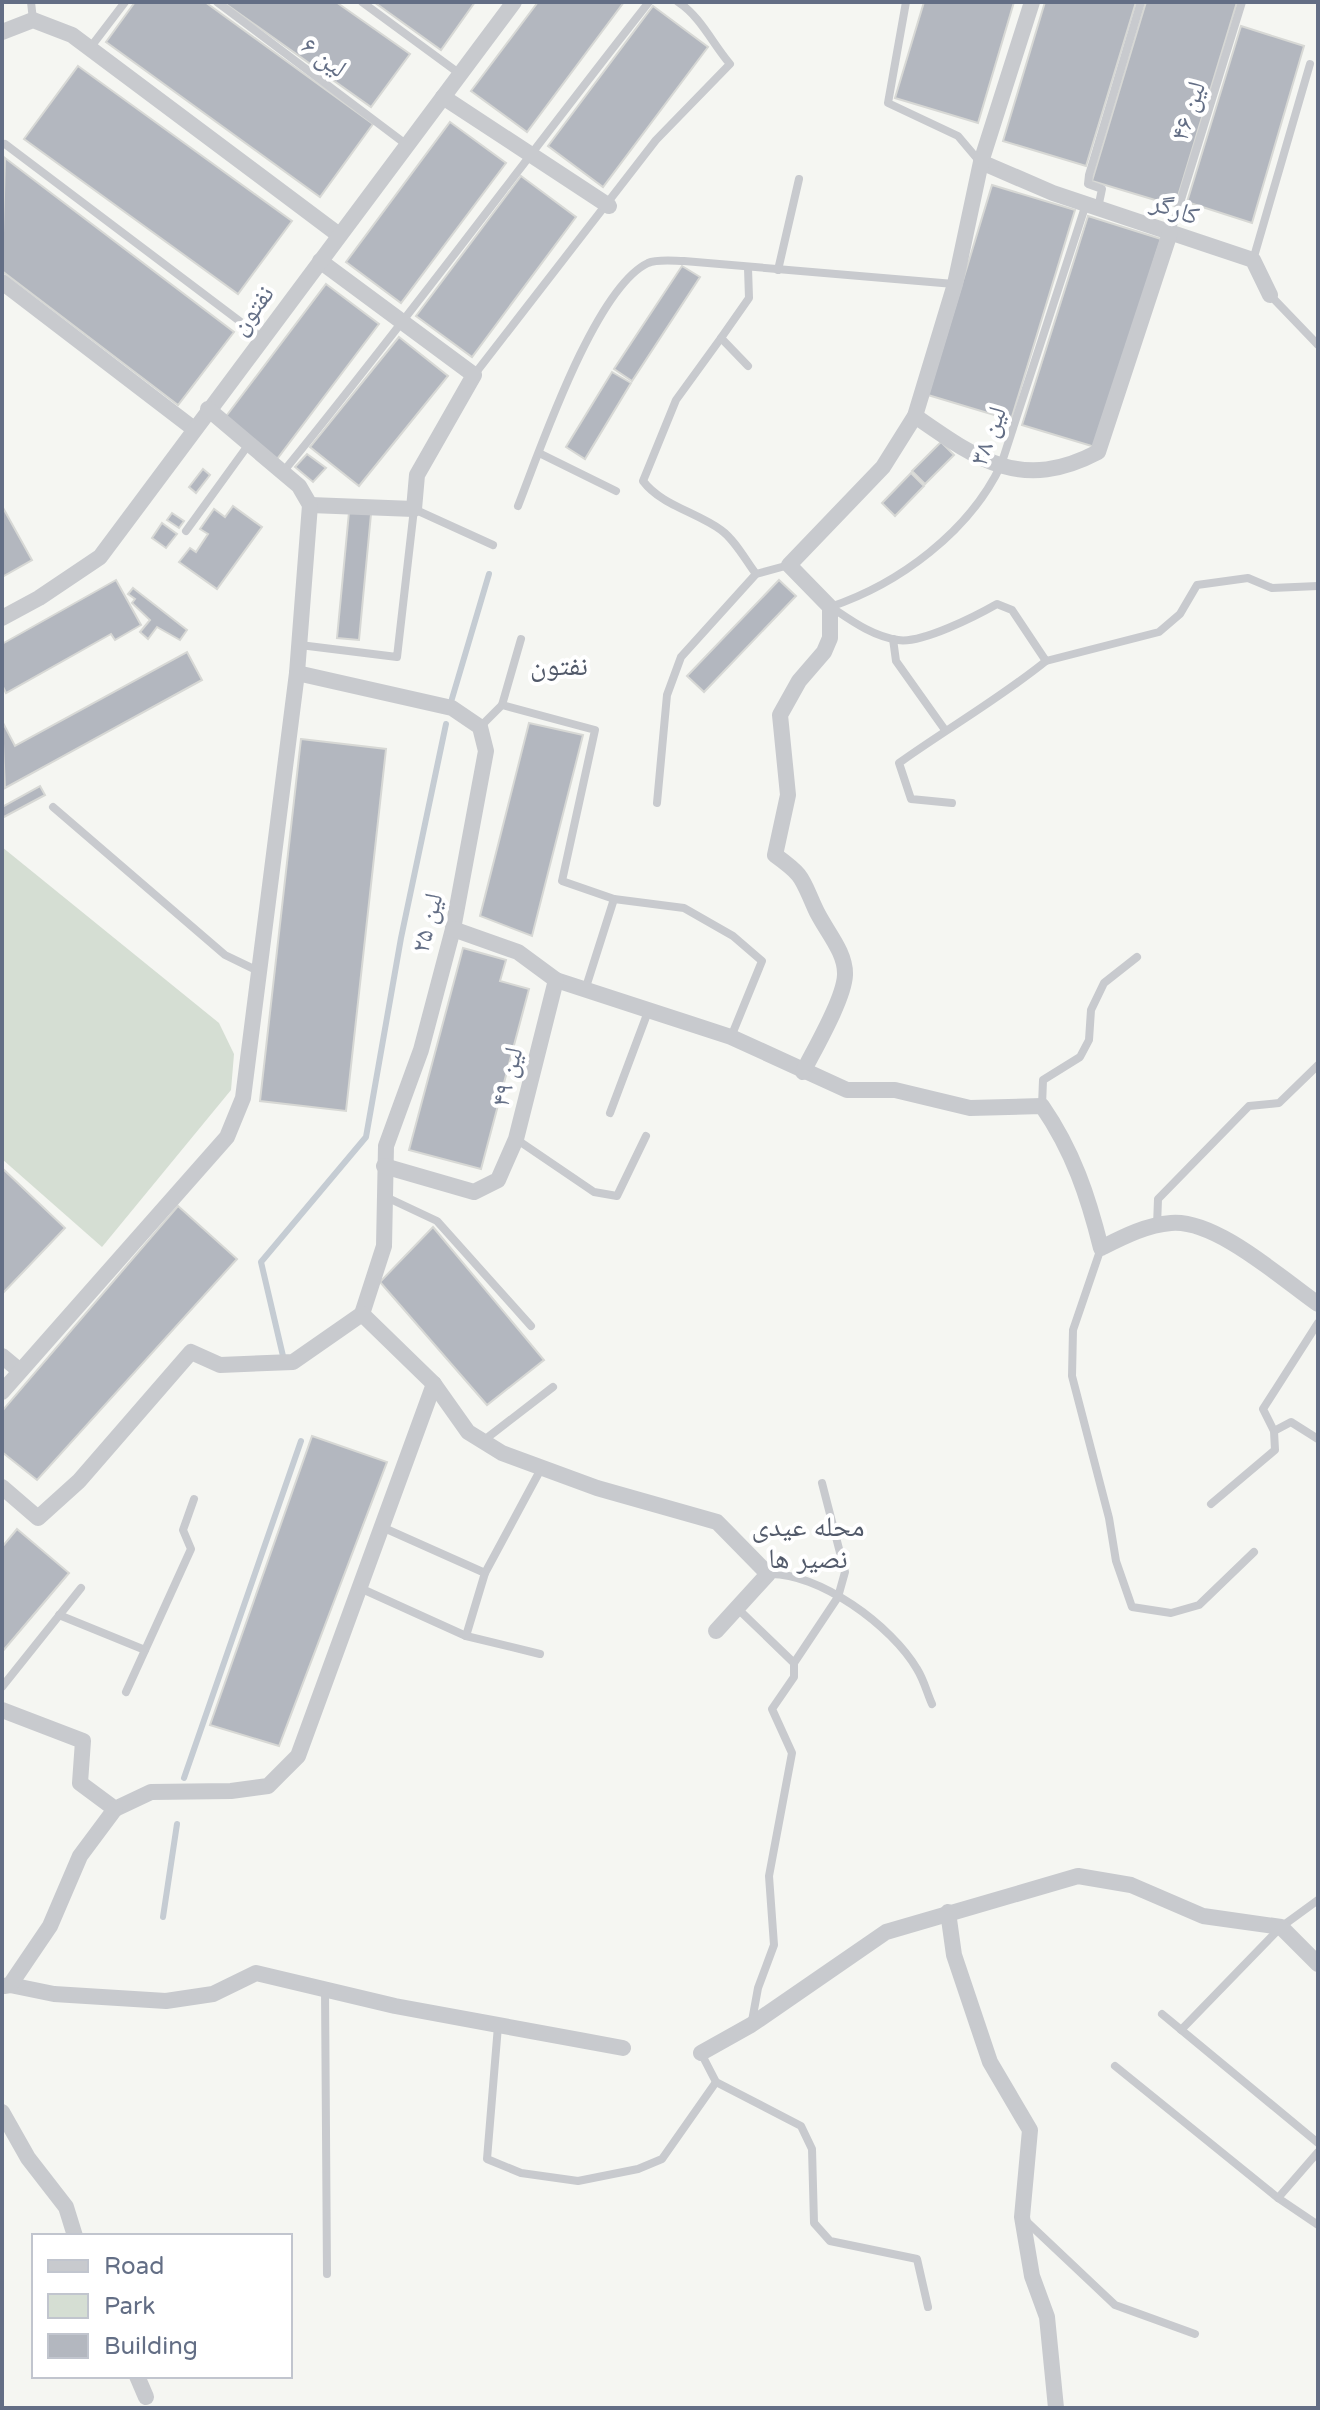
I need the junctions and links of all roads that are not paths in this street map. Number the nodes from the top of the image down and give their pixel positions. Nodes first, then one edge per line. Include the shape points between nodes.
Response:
1 (31, 2) edge
2 (125, 2) edge
3 (217, 2) edge
4 (362, 2) edge
5 (649, 2) edge
6 (678, 2) edge
7 (906, 2) edge
8 (1032, 2) edge
9 (1141, 2) edge
10 (1242, 2) edge
11 (507, 4) edge
12 (33, 20) junction
13 (2, 32) edge
14 (90, 48) junction
15 (1310, 64) dead end
16 (460, 74) junction
17 (443, 97) junction
18 (5, 144) dead end
19 (407, 145) junction
20 (530, 153) junction
21 (981, 162) junction
22 (799, 179) dead end
23 (609, 206) junction
24 (1092, 206) junction
25 (1170, 233) junction
26 (339, 235) junction
27 (1253, 260) junction
28 (320, 261) junction
29 (748, 268) junction
30 (778, 270) junction
31 (2, 282) edge
32 (955, 284) junction
33 (1270, 295) joint
34 (404, 323) junction
35 (262, 338) junction
36 (721, 338) junction
37 (1318, 345) edge
38 (748, 366) dead end
39 (474, 375) junction
40 (208, 409) junction
41 (915, 416) junction
42 (194, 429) junction
43 (249, 444) junction
44 (539, 453) junction
45 (1001, 465) junction
46 (282, 472) junction
47 (616, 491) dead end
48 (310, 505) junction
49 (518, 506) dead end
50 (414, 509) junction
51 (186, 531) dead end
52 (493, 545) dead end
53 (789, 565) junction
54 (756, 574) junction
55 (1318, 586) edge
56 (830, 607) junction
57 (2, 618) edge
58 (521, 639) dead end
59 (893, 639) junction
60 (299, 645) junction
61 (1046, 661) junction
62 (297, 673) junction
63 (502, 705) junction
64 (480, 727) junction
65 (945, 730) junction
66 (657, 803) dead end
67 (952, 803) dead end
68 (53, 807) dead end
69 (614, 899) junction
70 (453, 929) junction
71 (1137, 957) dead end
72 (259, 971) junction
73 (556, 980) junction
74 (586, 987) junction
75 (649, 1009) junction
76 (731, 1037) junction
77 (1318, 1065) edge
78 (803, 1072) junction
79 (1042, 1106) junction
80 (610, 1113) dead end
81 (646, 1136) dead end
82 (516, 1139) junction
83 (384, 1166) junction
84 (382, 1195) junction
85 (1157, 1226) junction
86 (1101, 1248) junction
87 (1318, 1304) edge
88 (362, 1314) junction
89 (1318, 1323) edge
90 (531, 1326) dead end
91 (2, 1356) edge
92 (20, 1371) junction
93 (434, 1384) junction
94 (553, 1387) dead end
95 (2, 1392) edge
96 (1274, 1431) junction
97 (1318, 1439) edge
98 (483, 1441) junction
99 (542, 1467) junction
100 (822, 1483) dead end
101 (2, 1487) edge
102 (194, 1499) dead end
103 (1211, 1504) dead end
104 (382, 1527) junction
105 (1254, 1552) dead end
106 (485, 1573) junction
107 (768, 1574) junction
108 (81, 1588) dead end
109 (360, 1588) junction
110 (838, 1597) junction
111 (737, 1608) junction
112 (59, 1615) junction
113 (716, 1631) dead end
114 (466, 1636) junction
115 (145, 1650) junction
116 (540, 1654) dead end
117 (794, 1663) junction
118 (2, 1687) edge
119 (126, 1692) dead end
120 (932, 1704) dead end
121 (2, 1710) edge
122 (115, 1809) junction
123 (1318, 1900) edge
124 (948, 1912) junction
125 (1281, 1927) junction
126 (1318, 1964) edge
127 (6, 1986) edge
128 (325, 1989) junction
129 (1162, 2014) dead end
130 (751, 2025) junction
131 (498, 2026) junction
132 (1181, 2030) junction
133 (623, 2048) dead end
134 (701, 2053) joint
135 (1115, 2066) dead end
136 (716, 2082) junction
137 (2, 2112) edge
138 (1318, 2143) edge
139 (1318, 2152) edge
140 (1278, 2198) junction
141 (1022, 2217) junction
142 (1318, 2225) edge
143 (74, 2234) edge
144 (327, 2274) dead end
145 (928, 2307) dead end
146 (1195, 2334) dead end
147 (138, 2378) edge
148 (146, 2397) dead end
149 (1056, 2408) edge

1 - 12 lane
2 - 14 lane
3 - 19 lane, لین ۶
4 - 16 lane
5 - 20 lane
6 - 23 lane via 695,13 730,64 656,140
7 - 21 lane via 888,103 958,136
8 - 21 street
9 - 24 lane via 1089,175 1088,184 1102,189
10 - 25 lane, لین ۴۶
11 - 16 street, نفتون
12 - 13 street
12 - 14 street
14 - 26 street
15 - 27 lane
16 - 17 street, نفتون
17 - 19 street, نفتون
17 - 20 street
18 - 35 lane
19 - 26 street, نفتون
20 - 23 street
20 - 34 lane
21 - 24 street, کارگر
21 - 32 street
22 - 30 lane
23 - 39 lane
24 - 25 street, کارگر
24 - 45 lane, لین ۳۸
25 - 27 street, کارگر
25 - 45 street via 1098,452 1068,468 1028,471
26 - 28 street, نفتون
27 - 33 street
28 - 34 street
28 - 35 street, نفتون
29 - 30 lane
29 - 36 lane via 749,298
29 - 44 lane via 649,262 622,284 575,361
30 - 32 lane
31 - 42 street
32 - 41 street
33 - 37 lane
34 - 39 street
34 - 46 lane
35 - 40 street, نفتون
36 - 38 lane
36 - 54 lane via 676,400 643,481 654,495 725,533
39 - 50 street via 417,475
40 - 42 street, نفتون
40 - 43 street
41 - 45 street via 986,462
41 - 53 street via 883,467
42 - 57 street, نفتون via 100,557
43 - 46 street
43 - 51 lane
44 - 47 lane
44 - 49 lane
45 - 56 lane, لین ۳۸ via 986,497 919,561 864,596
46 - 48 street
48 - 50 street
48 - 60 street
50 - 52 lane
50 - 60 lane via 397,657
53 - 54 lane
53 - 56 street
54 - 66 lane via 681,657 667,695
55 - 61 lane via 1272,588 1248,578 1197,585 1180,614 1159,632
56 - 59 lane via 866,631
56 - 78 street via 830,638 824,652 780,715 788,795 775,855 807,884 845,975
58 - 63 lane
59 - 61 lane via 962,624 997,604 1012,610
59 - 65 lane via 896,661
60 - 62 street
61 - 65 lane via 997,701
62 - 64 street via 452,708
62 - 72 street
63 - 64 lane
63 - 69 lane via 595,730 562,881
64 - 70 street, لین ۲۵ via 486,751
65 - 67 lane via 899,763 911,799
68 - 72 lane via 225,955
69 - 74 lane
69 - 76 lane via 684,908 733,936 762,961
70 - 73 street via 518,952
70 - 83 street, لین ۲۵
71 - 79 lane via 1104,983 1091,1010 1089,1040 1080,1057 1043,1080
72 - 92 street via 243,1098 227,1137
73 - 74 street
73 - 82 street, لین ۴۹
74 - 75 street
75 - 76 street
75 - 80 lane
76 - 78 street
77 - 85 lane via 1279,1103 1249,1106 1230,1122 1158,1199
78 - 79 street via 847,1090 895,1090 970,1108
79 - 86 street via 1087,1189
81 - 82 lane via 617,1196 594,1192
82 - 83 street, لین ۴۹ via 498,1180 474,1192
83 - 84 street, لین ۲۵
84 - 88 street, لین ۲۵ via 384,1246
84 - 90 lane via 437,1221
85 - 86 street
85 - 87 street via 1174,1222 1212,1231
86 - 105 lane via 1073,1330 1072,1376 1132,1607 1171,1613 1199,1605
88 - 93 street
88 - 101 street via 293,1362 220,1365 191,1352 79,1481 38,1518
89 - 96 lane via 1263,1409
91 - 92 street
92 - 95 street
93 - 98 street via 468,1432
93 - 104 street
94 - 98 lane
96 - 97 lane via 1291,1422
96 - 103 lane via 1275,1450
98 - 99 street
99 - 106 lane
99 - 107 street via 717,1522
100 - 110 lane via 845,1572
102 - 115 lane via 183,1530 191,1549
104 - 106 lane
104 - 109 street
106 - 114 lane
107 - 110 lane via 788,1573
107 - 111 street
108 - 112 lane
109 - 114 lane
109 - 122 street via 298,1756 268,1786 151,1792
110 - 117 lane
110 - 120 lane via 892,1637 918,1670
111 - 113 street
111 - 117 lane
112 - 115 lane
112 - 118 lane
114 - 116 lane
115 - 119 lane
117 - 130 lane via 794,1677 772,1709 792,1753 769,1876 774,1945
121 - 122 street via 83,1741 80,1783
122 - 127 street via 80,1856 50,1926
123 - 125 lane
124 - 125 street via 1078,1876 1131,1885 1203,1916
124 - 130 street via 886,1932
124 - 141 street via 954,1955 990,2062 1030,2130
125 - 126 street
125 - 132 lane
127 - 128 street via 67,1996 166,2001 213,1994 256,1973
128 - 131 street
128 - 144 lane
129 - 132 lane
130 - 134 street
131 - 133 street
131 - 136 lane via 487,2159 521,2173 578,2181 662,2159
132 - 138 lane
134 - 136 lane
135 - 140 lane
136 - 145 lane via 801,2126 812,2149 814,2223 830,2241 917,2259
137 - 143 street via 28,2158 66,2207
139 - 140 lane
140 - 142 lane
141 - 146 lane via 1115,2305
141 - 149 street via 1032,2276 1047,2317
147 - 148 street

